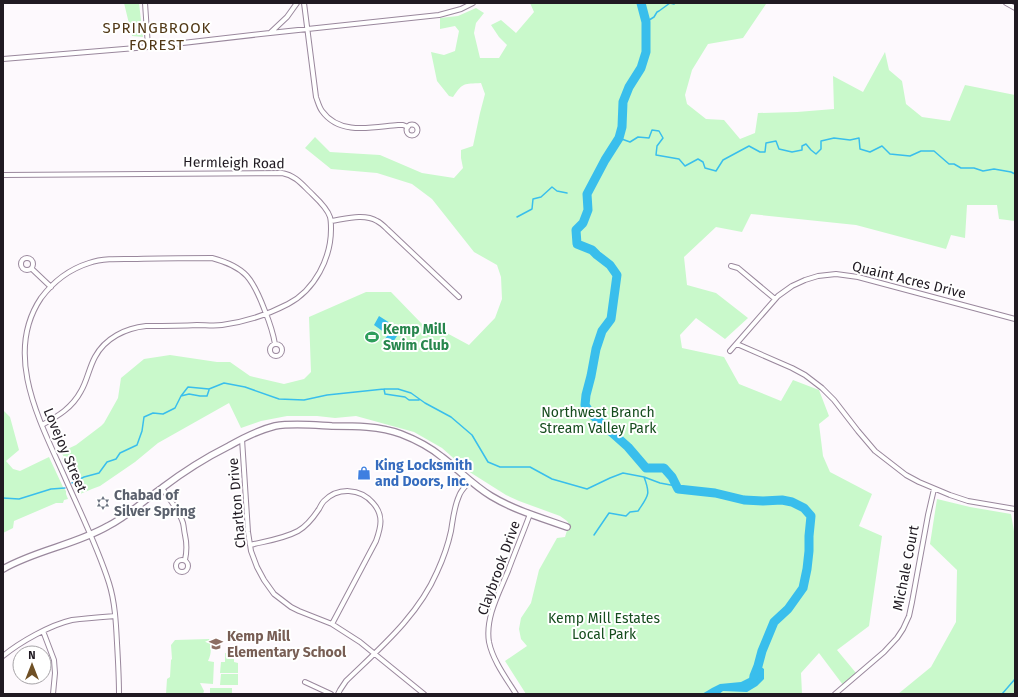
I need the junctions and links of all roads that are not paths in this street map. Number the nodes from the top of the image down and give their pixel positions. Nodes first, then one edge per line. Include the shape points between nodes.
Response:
1 (145, 3) edge
2 (297, 3) edge
3 (304, 3) edge
4 (473, 3) edge
5 (1006, 3) edge
6 (1015, 8) edge
7 (307, 30) junction
8 (270, 34) junction
9 (148, 47) junction
10 (3, 59) edge
11 (408, 127) dead end
12 (3, 174) edge
13 (330, 221) junction
14 (731, 266) dead end
15 (32, 269) dead end
16 (51, 287) junction
17 (460, 297) dead end
18 (775, 299) junction
19 (266, 314) junction
20 (1015, 319) edge
21 (275, 344) dead end
22 (737, 344) junction
23 (730, 351) dead end
24 (42, 424) junction
25 (242, 439) junction
26 (470, 481) junction
27 (162, 488) junction
28 (934, 489) junction
29 (1015, 510) edge
30 (530, 514) junction
31 (567, 527) dead end
32 (90, 535) junction
33 (250, 544) junction
34 (185, 560) dead end
35 (3, 569) edge
36 (115, 616) junction
37 (332, 624) junction
38 (43, 631) junction
39 (374, 653) junction
40 (3, 656) edge
41 (305, 682) dead end
42 (418, 688) junction
43 (53, 694) edge
44 (119, 694) edge
45 (331, 694) edge
46 (338, 694) edge
47 (415, 694) edge
48 (424, 694) edge
49 (516, 694) edge
50 (835, 694) edge

1 - 9 street
2 - 8 street
3 - 7 street
4 - 7 street via 440,15
5 - 6 street
7 - 8 street
7 - 11 street via 316,97 329,119 348,128 398,125
8 - 9 street
9 - 10 street
12 - 13 street, Hermleigh Road via 282,173 294,177 302,184 324,207
13 - 17 street via 356,217 377,221
13 - 19 street via 328,251 317,277 289,304
14 - 18 street via 738,268
15 - 16 street
16 - 19 street, Lovejoy Street via 71,271 106,259 212,258 238,268 252,281
16 - 24 street, Lovejoy Street via 36,306 28,326 25,352 31,396
18 - 20 street, Quaint Acres Drive via 805,280 836,274 858,277
18 - 22 street, Quaint Acres Drive
19 - 21 street, Lovejoy Street
19 - 24 street via 242,322 221,325 146,326 124,331 102,347 81,392 71,405 58,416
22 - 23 street, Quaint Acres Drive
22 - 28 street via 805,375 834,400 875,450 906,475
24 - 32 street, Lovejoy Street
25 - 26 street via 275,426 288,424 357,426 387,430 430,449
25 - 27 street via 203,460
25 - 33 street, Charlton Drive
26 - 30 street via 492,496
26 - 39 street via 458,497 446,550 429,589 407,620
27 - 32 street via 120,520
27 - 34 street via 183,523 187,545
28 - 29 street via 968,500
28 - 50 street, Michale Court via 909,616 903,629 884,652
30 - 31 street
30 - 49 street, Claybrook Drive via 492,611 488,629 493,655
32 - 35 street via 32,555
32 - 36 street, Lovejoy Street via 110,585
33 - 37 street, Charlton Drive via 257,567 274,594 291,607
33 - 37 street via 280,539 303,528 324,501 336,493 352,491 371,501 381,523 376,541
36 - 38 street via 71,620
36 - 44 street, Lovejoy Street
37 - 39 street, Charlton Drive
38 - 40 street
38 - 43 street via 54,660 56,673
39 - 42 street, Charlton Drive
39 - 46 street via 346,681
41 - 45 street
42 - 47 street
42 - 48 street, Charlton Drive

